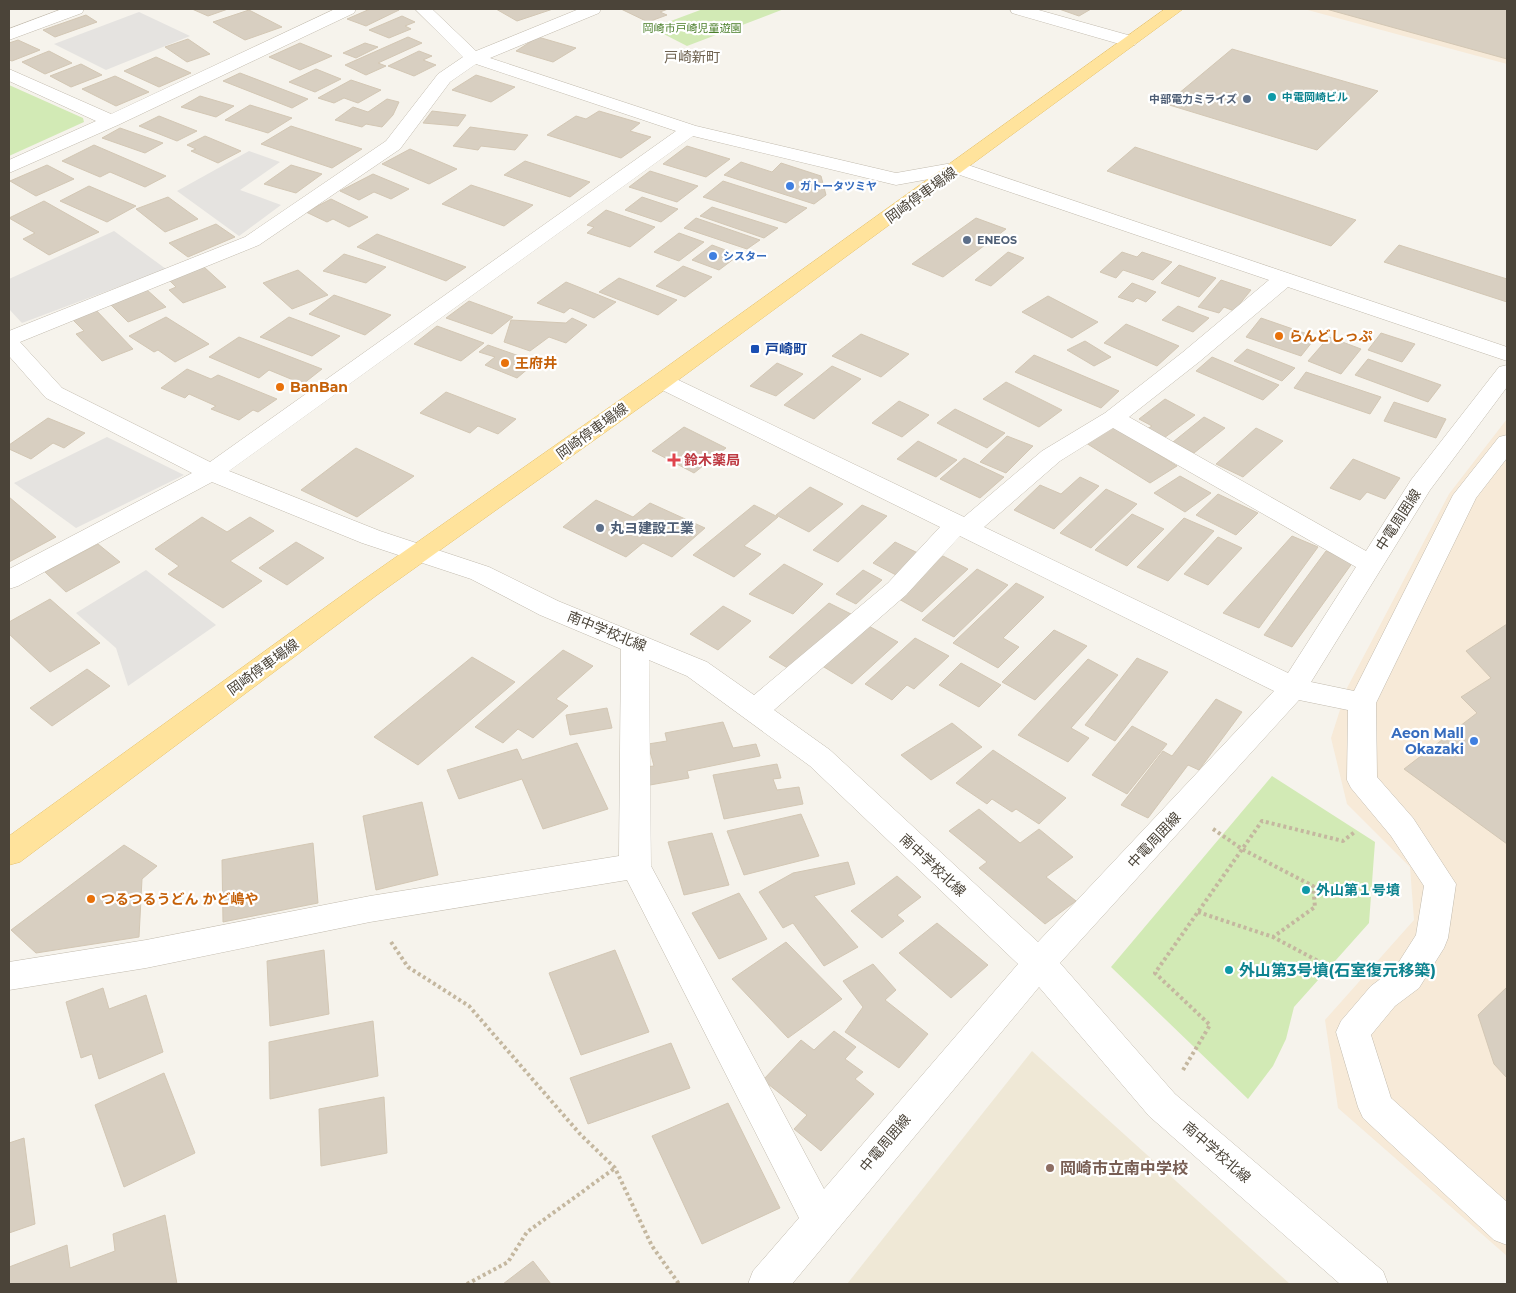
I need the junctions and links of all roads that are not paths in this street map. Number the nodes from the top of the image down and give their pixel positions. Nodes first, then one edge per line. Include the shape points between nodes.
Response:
1 (76, 9) edge
2 (348, 9) edge
3 (423, 9) edge
4 (593, 9) edge
5 (1018, 9) edge
6 (1175, 9) edge
7 (9, 35) edge
8 (1129, 42) junction
9 (474, 58) junction
10 (9, 74) edge
11 (111, 121) junction
12 (690, 130) junction
13 (9, 167) edge
14 (958, 168) junction
15 (1284, 279) junction
16 (9, 339) edge
17 (9, 343) edge
18 (1507, 354) edge
19 (1507, 372) edge
20 (662, 381) junction
21 (1113, 418) junction
22 (1507, 442) edge
23 (211, 473) junction
24 (961, 527) junction
25 (422, 552) junction
26 (1370, 564) junction
27 (9, 580) edge
28 (635, 642) junction
29 (1293, 688) junction
30 (1362, 703) junction
31 (754, 710) junction
32 (9, 852) edge
33 (635, 866) junction
34 (1039, 963) junction
35 (9, 976) edge
36 (820, 1220) junction
37 (1507, 1227) edge
38 (768, 1284) edge
39 (1370, 1284) edge

1 - 7 street
2 - 11 street
3 - 9 street
4 - 9 street
5 - 8 street
6 - 8 main road, 岡崎停車場線
8 - 14 main road, 岡崎停車場線
9 - 12 street
9 - 16 street via 444,78 393,145 252,241
10 - 11 street
11 - 13 street
12 - 14 street via 896,179
12 - 23 street
14 - 15 street
14 - 20 main road, 岡崎停車場線
15 - 18 street
15 - 21 street
17 - 23 street, 南中学校北線 via 54,393
19 - 26 street, 中電周囲線 via 1420,486
20 - 24 street
20 - 25 main road, 岡崎停車場線
21 - 24 street via 1051,456
21 - 26 street
22 - 30 street via 1465,495
23 - 25 street, 南中学校北線 via 371,537
23 - 27 street
24 - 29 street
24 - 31 street via 897,589
25 - 28 street, 南中学校北線 via 480,573 549,608
25 - 32 main road, 岡崎停車場線
26 - 29 street, 中電周囲線
28 - 31 street, 南中学校北線 via 697,669
28 - 33 street
29 - 30 street
29 - 34 street, 中電周囲線
30 - 37 street via 1362,780 1402,827 1440,884 1432,938 1407,978 1383,996 1353,1032 1376,1107
31 - 34 street, 南中学校北線 via 820,758
33 - 35 street via 370,909 146,954
33 - 36 street
34 - 36 street, 中電周囲線
34 - 39 street, 南中学校北線 via 1162,1105
36 - 38 street, 中電周囲線

